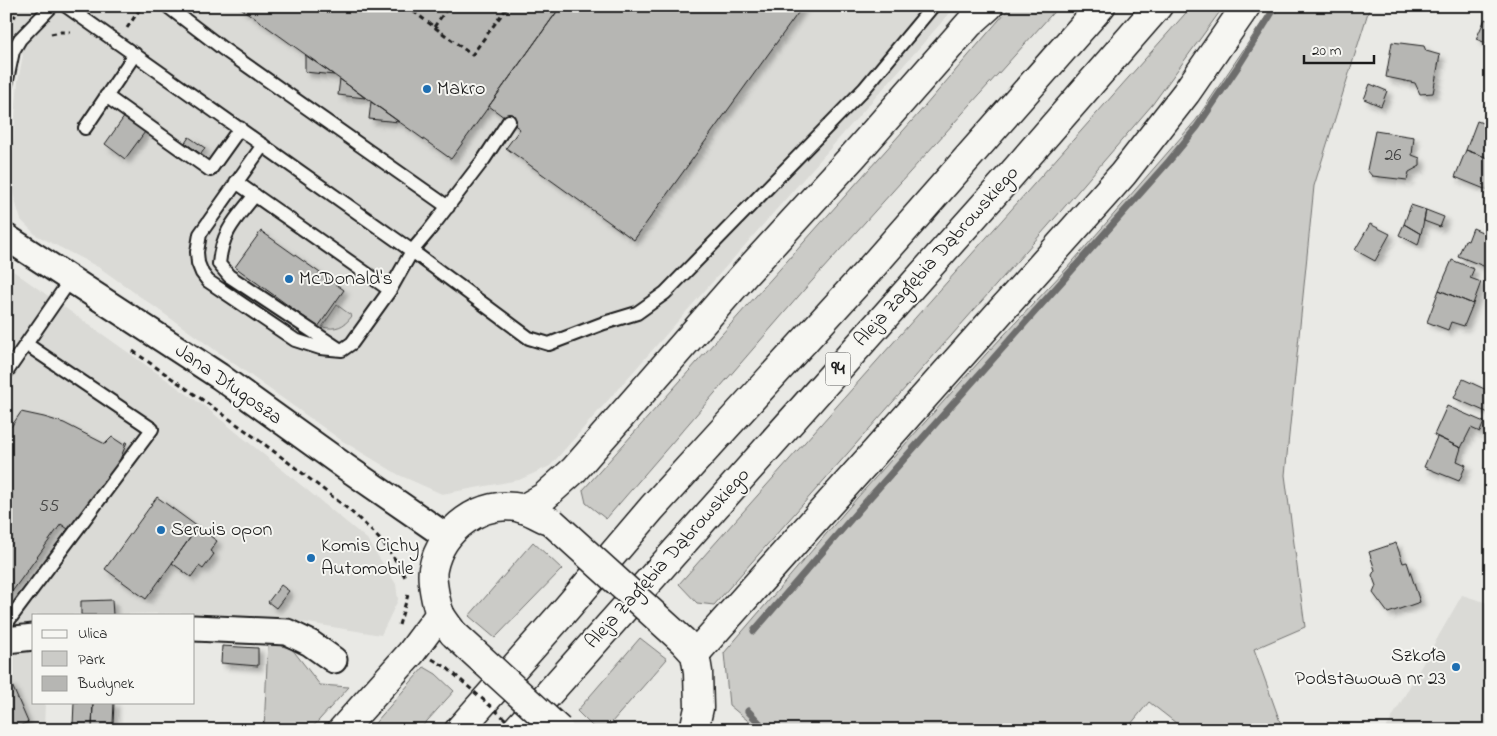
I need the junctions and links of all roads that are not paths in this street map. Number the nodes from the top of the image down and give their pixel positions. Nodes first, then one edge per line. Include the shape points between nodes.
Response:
1 (52, 6) edge
2 (66, 6) edge
3 (166, 6) edge
4 (933, 6) edge
5 (989, 6) edge
6 (1102, 6) edge
7 (1158, 6) edge
8 (1246, 6) edge
9 (135, 54) junction
10 (6, 85) edge
11 (106, 96) junction
12 (509, 121) dead end
13 (85, 128) dead end
14 (240, 128) junction
15 (263, 145) junction
16 (236, 182) junction
17 (255, 195) junction
18 (448, 207) junction
19 (6, 237) edge
20 (412, 251) junction
21 (71, 279) junction
22 (390, 290) junction
23 (26, 344) junction
24 (342, 350) junction
25 (6, 373) edge
26 (523, 509) junction
27 (447, 537) junction
28 (6, 624) edge
29 (447, 624) junction
30 (195, 628) edge
31 (32, 637) edge
32 (6, 640) edge
33 (689, 648) junction
34 (334, 660) dead end
35 (342, 730) edge
36 (459, 730) edge
37 (517, 730) edge
38 (559, 730) edge
39 (694, 730) edge

1 - 10 lane via 25,33 13,51
2 - 9 lane
3 - 18 lane
4 - 20 lane via 864,89 666,293 637,313 549,344 529,338
5 - 26 main road via 969,24 745,274 574,470 544,497
6 - 36 main road, Aleja Zagłębia Dąbrowskiego / 94 via 870,269 652,508
7 - 37 main road, Aleja Zagłębia Dąbrowskiego / 94
8 - 33 main road via 1186,93 1122,174
9 - 11 lane
9 - 14 lane
11 - 13 lane
11 - 14 lane via 210,170
12 - 18 lane
14 - 15 lane
15 - 16 lane
15 - 20 lane
16 - 17 lane
16 - 24 lane via 200,234 197,252 202,273 208,281 295,340 320,348
17 - 22 lane
17 - 24 lane via 229,228 219,264 229,276
18 - 20 lane
19 - 21 street, Jana Długosza
20 - 22 lane
21 - 23 lane
21 - 27 street, Jana Długosza via 219,376
22 - 24 lane via 352,343
23 - 25 lane
23 - 28 lane via 152,429
26 - 27 main road via 504,506 479,512
26 - 33 main road, bridge via 552,522
27 - 29 main road via 433,570 434,589
29 - 35 main road via 421,656
29 - 38 main road, bridge
30 - 34 street via 286,632 310,643
31 - 32 street
33 - 39 main road via 698,672 699,708

